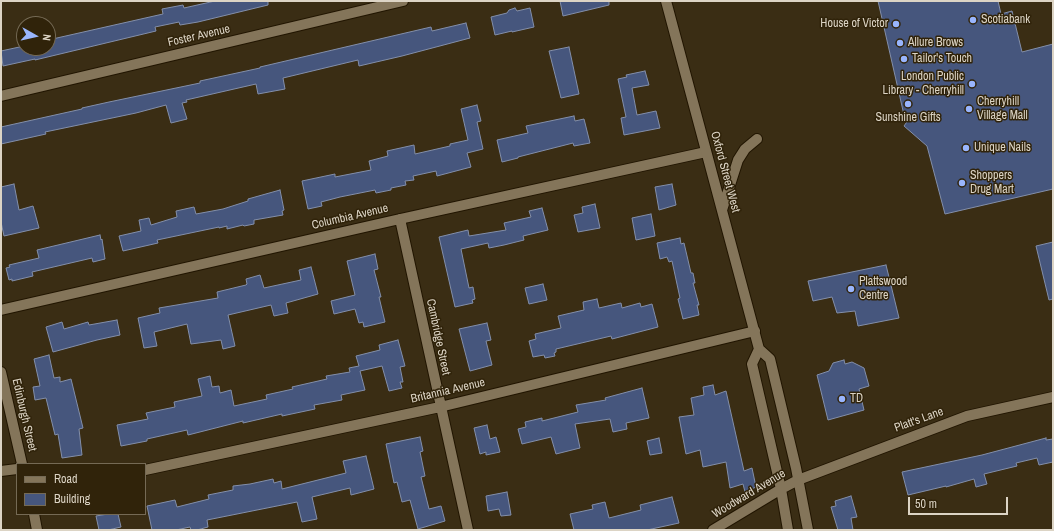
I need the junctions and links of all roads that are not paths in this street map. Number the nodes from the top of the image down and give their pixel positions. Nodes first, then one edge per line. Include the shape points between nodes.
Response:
1 (403, 1) edge
2 (666, 1) edge
3 (1, 96) edge
4 (757, 139) dead end
5 (706, 152) junction
6 (722, 210) junction
7 (400, 219) junction
8 (1, 310) edge
9 (755, 331) junction
10 (759, 349) junction
11 (1, 372) edge
12 (1053, 397) edge
13 (440, 406) junction
14 (22, 463) edge
15 (16, 468) edge
16 (146, 470) edge
17 (1, 471) edge
18 (798, 480) junction
19 (780, 489) junction
20 (34, 515) edge
21 (37, 530) edge
22 (468, 530) edge
23 (713, 530) edge
24 (788, 530) edge
25 (808, 530) edge

1 - 3 street, Foster Avenue
2 - 5 street, Oxford Street West
4 - 6 street via 745,149 738,160
5 - 6 street, Oxford Street West
5 - 7 street, Columbia Avenue
6 - 9 street, Oxford Street West
7 - 8 street, Columbia Avenue
7 - 13 street, Cambridge Street
9 - 10 street, Oxford Street West
9 - 13 street, Britannia Avenue
10 - 18 street, Oxford Street West via 770,358
10 - 19 street via 752,364
11 - 14 street, Edinburgh Street
12 - 18 street, Platt's Lane via 968,416
13 - 16 street, Britannia Avenue
13 - 22 street, Cambridge Street
15 - 17 street
18 - 19 street, Woodward Avenue
18 - 25 street, Oxford Street West
19 - 23 street, Woodward Avenue
19 - 24 street
20 - 21 street

